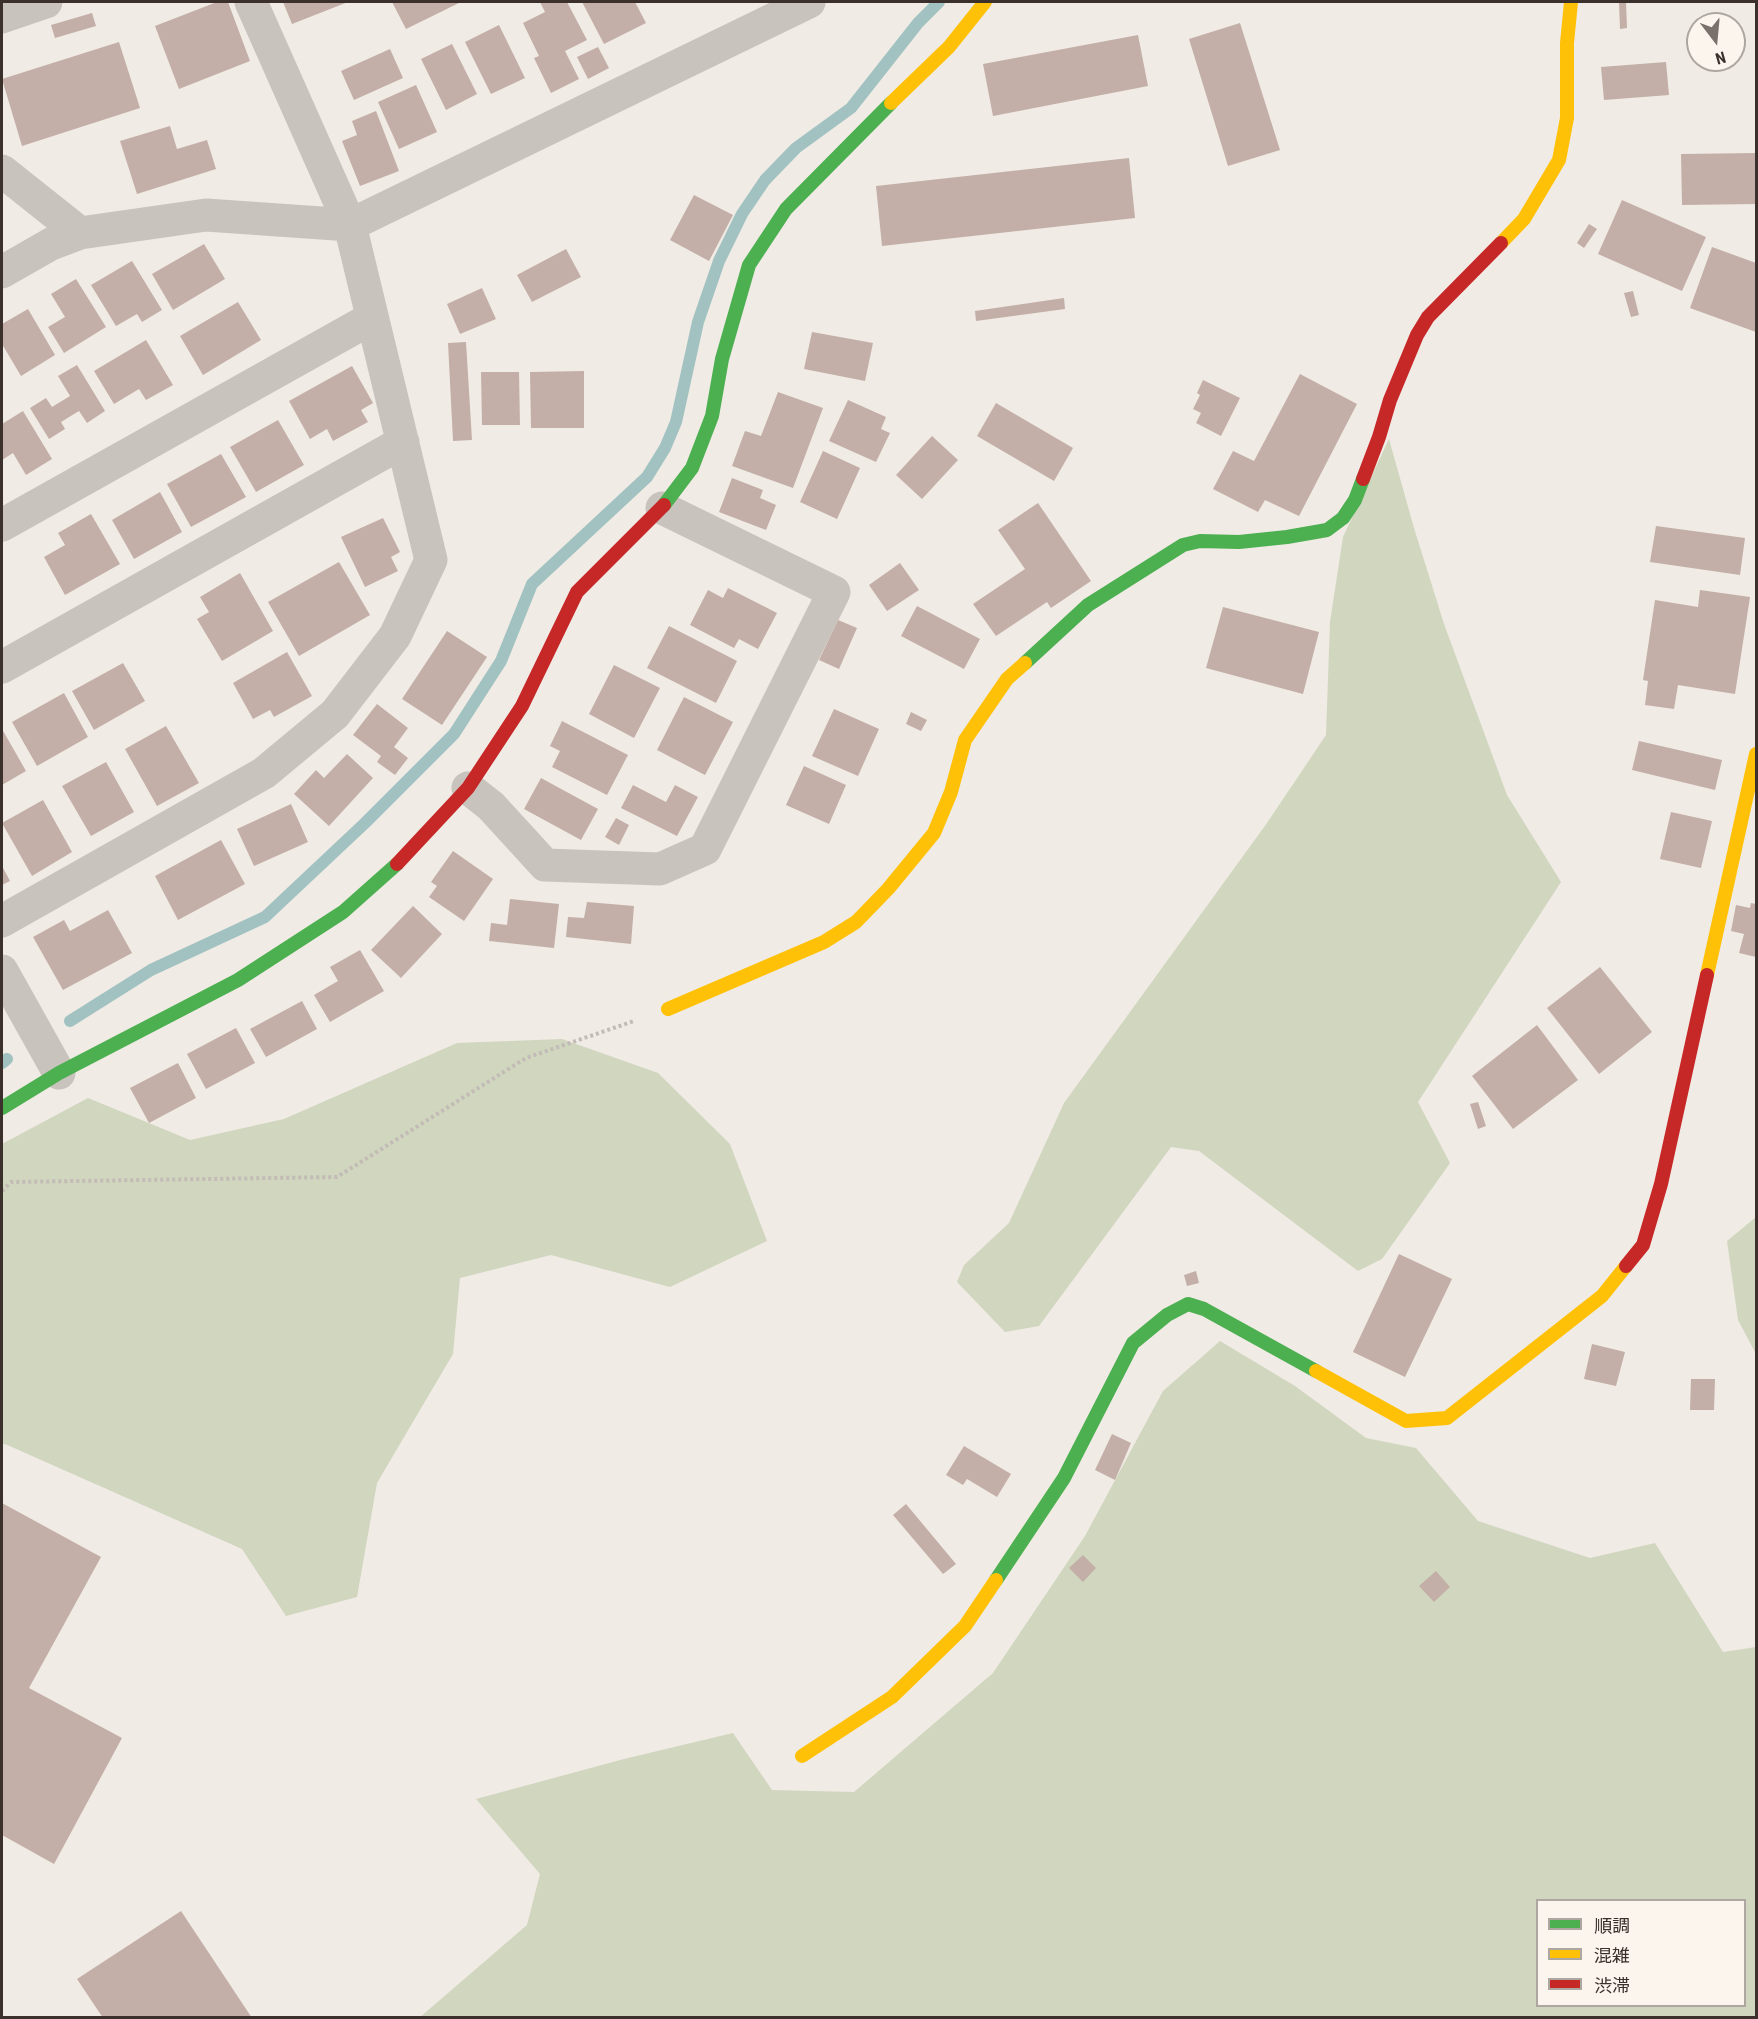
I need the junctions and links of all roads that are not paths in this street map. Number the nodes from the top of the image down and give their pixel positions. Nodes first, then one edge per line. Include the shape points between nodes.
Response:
1 (46, 2) edge
2 (251, 2) edge
3 (809, 2) edge
4 (985, 2) edge
5 (1571, 2) edge
6 (2, 17) edge
7 (2, 171) edge
8 (350, 225) junction
9 (80, 233) junction
10 (2, 272) edge
11 (372, 318) junction
12 (403, 442) junction
13 (662, 508) junction
14 (2, 525) edge
15 (2, 667) edge
16 (1756, 754) edge
17 (468, 788) junction
18 (2, 921) edge
19 (2, 971) edge
20 (668, 1009) road end
21 (58, 1073) junction
22 (2, 1108) edge
23 (802, 1756) dead end

1 - 6 street
2 - 8 street
3 - 8 street
4 - 13 street via 949,47 786,209 749,264 722,358 712,416 692,468
5 - 20 street via 1567,118 1559,160 1524,219 1428,317 1417,335 1355,500 1343,518 1327,530 1287,537 1183,545 1088,605 1007,679 965,740 951,792 934,833 856,922 824,942
7 - 9 street
8 - 9 street via 206,216
8 - 11 street
9 - 10 street via 51,244
11 - 12 street
11 - 14 street
12 - 15 street
12 - 18 street via 431,561 395,636 335,714 264,773
13 - 17 street via 577,591 522,706
13 - 17 street via 834,592 705,849 660,869 545,865 491,806
16 - 23 street via 1658,1194 1643,1245 1602,1296 1448,1418 1406,1421 1204,1309 1188,1304 1167,1315 1133,1343 1064,1478 965,1626 892,1697
17 - 21 street via 387,874 343,912 238,980
19 - 21 street
21 - 22 street

